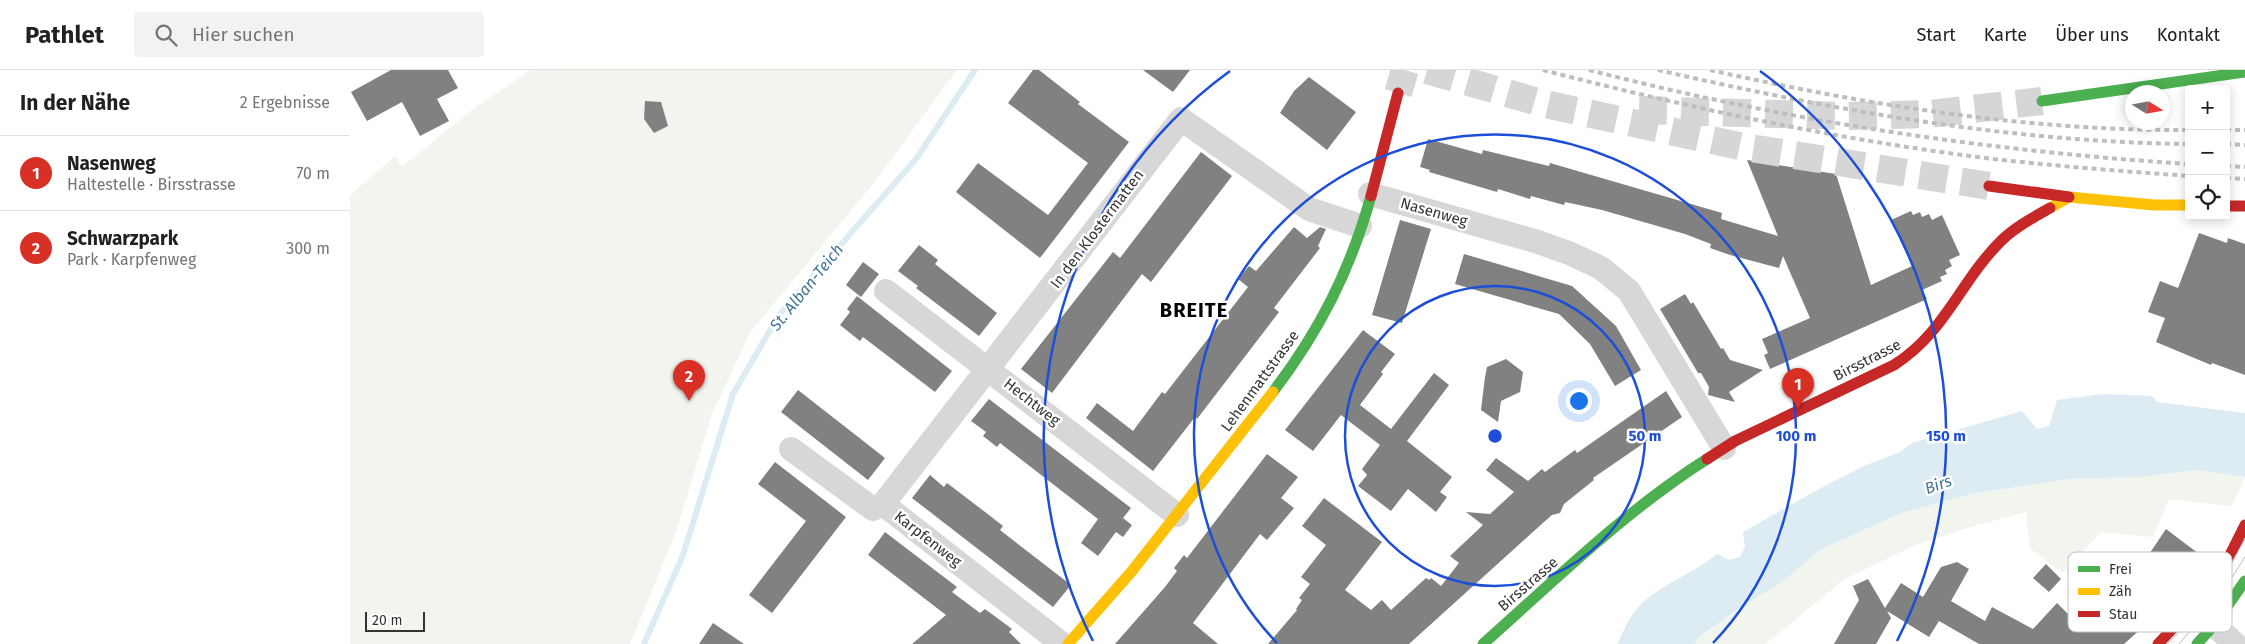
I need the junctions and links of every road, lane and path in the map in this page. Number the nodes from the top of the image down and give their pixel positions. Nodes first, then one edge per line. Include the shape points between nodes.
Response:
1 (2245, 72) edge
2 (2245, 84) edge
3 (2166, 85) joint
4 (2125, 90) edge
5 (1398, 93) tunnel mouth
6 (2042, 101) tunnel mouth
7 (1989, 186) tunnel mouth
8 (1370, 194) junction
9 (2069, 197) junction
10 (2185, 206) edge
11 (2230, 206) edge
12 (2245, 206) edge
13 (1360, 226) junction
14 (886, 291) dead end
15 (990, 369) junction
16 (1724, 448) junction
17 (791, 449) dead end
18 (884, 504) junction
19 (1177, 515) junction
20 (2245, 525) edge
21 (2232, 552) edge
22 (2245, 581) edge
23 (2232, 599) edge
24 (2169, 632) edge
25 (2208, 632) edge
26 (2221, 632) edge
27 (1062, 644) edge
28 (1068, 644) edge
29 (1482, 644) edge
30 (2158, 644) edge
31 (2197, 644) edge
32 (2234, 644) edge

1 - 3 main road
2 - 3 main road
4 - 6 main road
5 - 8 main road, Lehenmattstrasse
7 - 9 main road
8 - 13 main road, Lehenmattstrasse
8 - 16 street, Nasenweg via 1535,241 1602,268 1629,291
9 - 10 main road
9 - 16 main road, Birsstrasse via 2003,239 1980,265 1938,328 1913,353
11 - 12 main road
13 - 15 street, In den Klostermatten via 1308,209 1181,119
13 - 19 main road, Lehenmattstrasse via 1333,301 1318,326 1287,373
14 - 15 street, Hechtweg
15 - 18 street, In den Klostermatten
15 - 19 street, Hechtweg
16 - 29 main road, Birsstrasse via 1683,474 1594,545
17 - 18 street, Karpfenweg via 873,510
18 - 27 street, Karpfenweg
19 - 28 main road, Lehenmattstrasse
20 - 21 main road
22 - 23 main road
24 - 30 main road
25 - 31 main road
26 - 32 street

